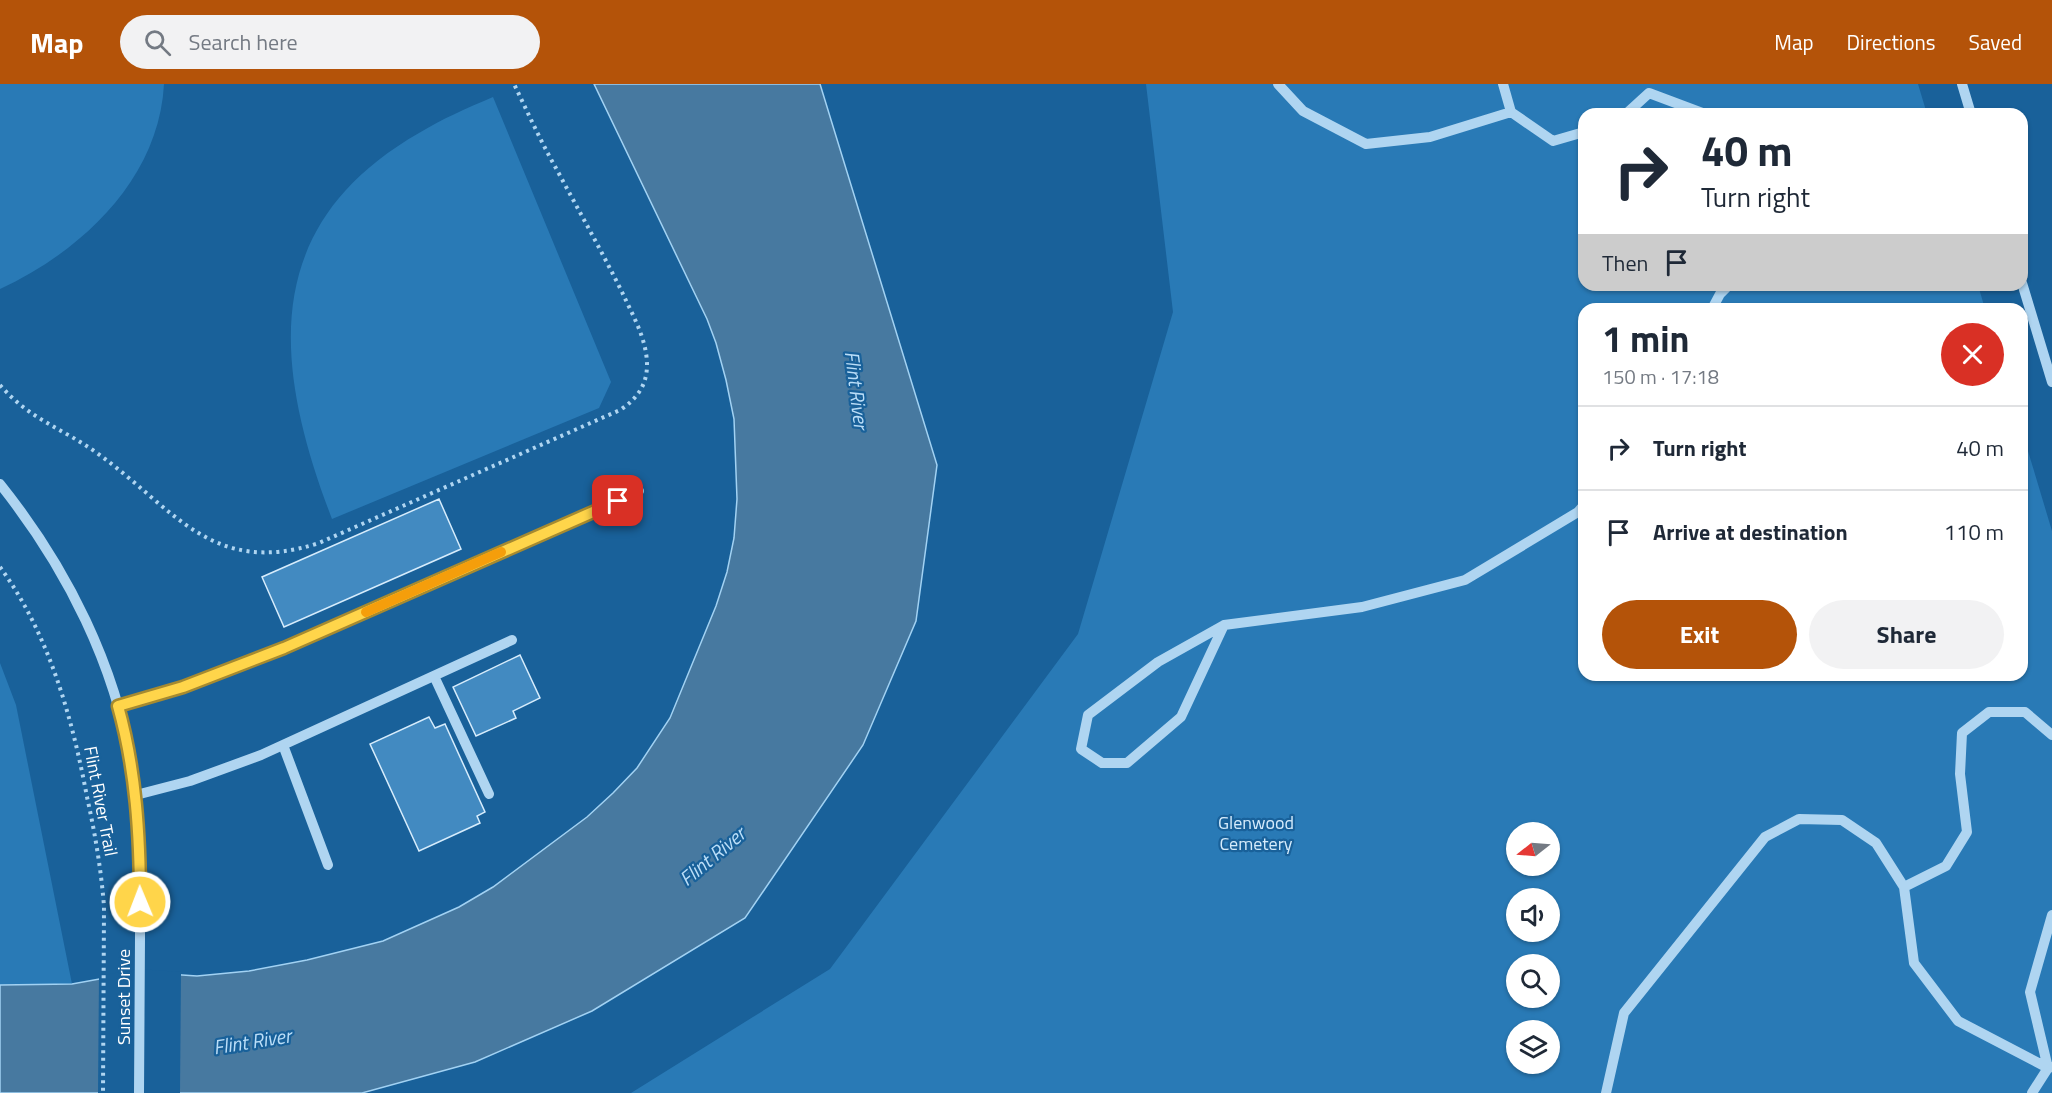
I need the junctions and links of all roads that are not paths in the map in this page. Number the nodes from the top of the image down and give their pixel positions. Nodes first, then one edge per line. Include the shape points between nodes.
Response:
1 (1278, 84) edge
2 (1503, 84) edge
3 (1962, 84) edge
4 (1648, 88) edge
5 (1631, 108) edge
6 (1692, 108) edge
7 (1969, 108) edge
8 (1511, 112) junction
9 (1578, 134) edge
10 (2025, 291) edge
11 (2052, 382) edge
12 (0, 484) edge
13 (639, 491) dead end
14 (1578, 512) edge
15 (1224, 625) junction
16 (512, 640) dead end
17 (434, 676) junction
18 (118, 706) junction
19 (2052, 735) edge
20 (283, 745) junction
21 (489, 794) dead end
22 (136, 795) junction
23 (328, 865) dead end
24 (1904, 887) junction
25 (2052, 915) edge
26 (2050, 1067) edge
27 (139, 1093) edge
28 (1606, 1093) edge
29 (2032, 1093) edge

1 - 8 street via 1303,111 1366,144 1430,137
2 - 8 street
3 - 7 street
4 - 5 street
4 - 6 street
8 - 9 street via 1553,141
10 - 11 street
12 - 18 street, Sunset Drive via 38,533 68,585 94,639
13 - 18 street via 302,640 206,679
14 - 15 street via 1465,580 1362,607
15 - 15 street via 1158,662 1088,715 1081,749 1102,763 1127,764 1181,717
16 - 17 street
17 - 20 street
17 - 21 street
18 - 22 street, Sunset Drive
19 - 24 street via 2025,712 1989,711 1962,733 1960,774 1967,832 1946,866
20 - 22 street via 190,781
20 - 23 street
22 - 27 street, Sunset Drive
24 - 26 street via 1914,963 1958,1021
24 - 28 street via 1876,843 1842,820 1800,819 1765,837 1624,1013
25 - 26 street via 2030,992
26 - 29 street

